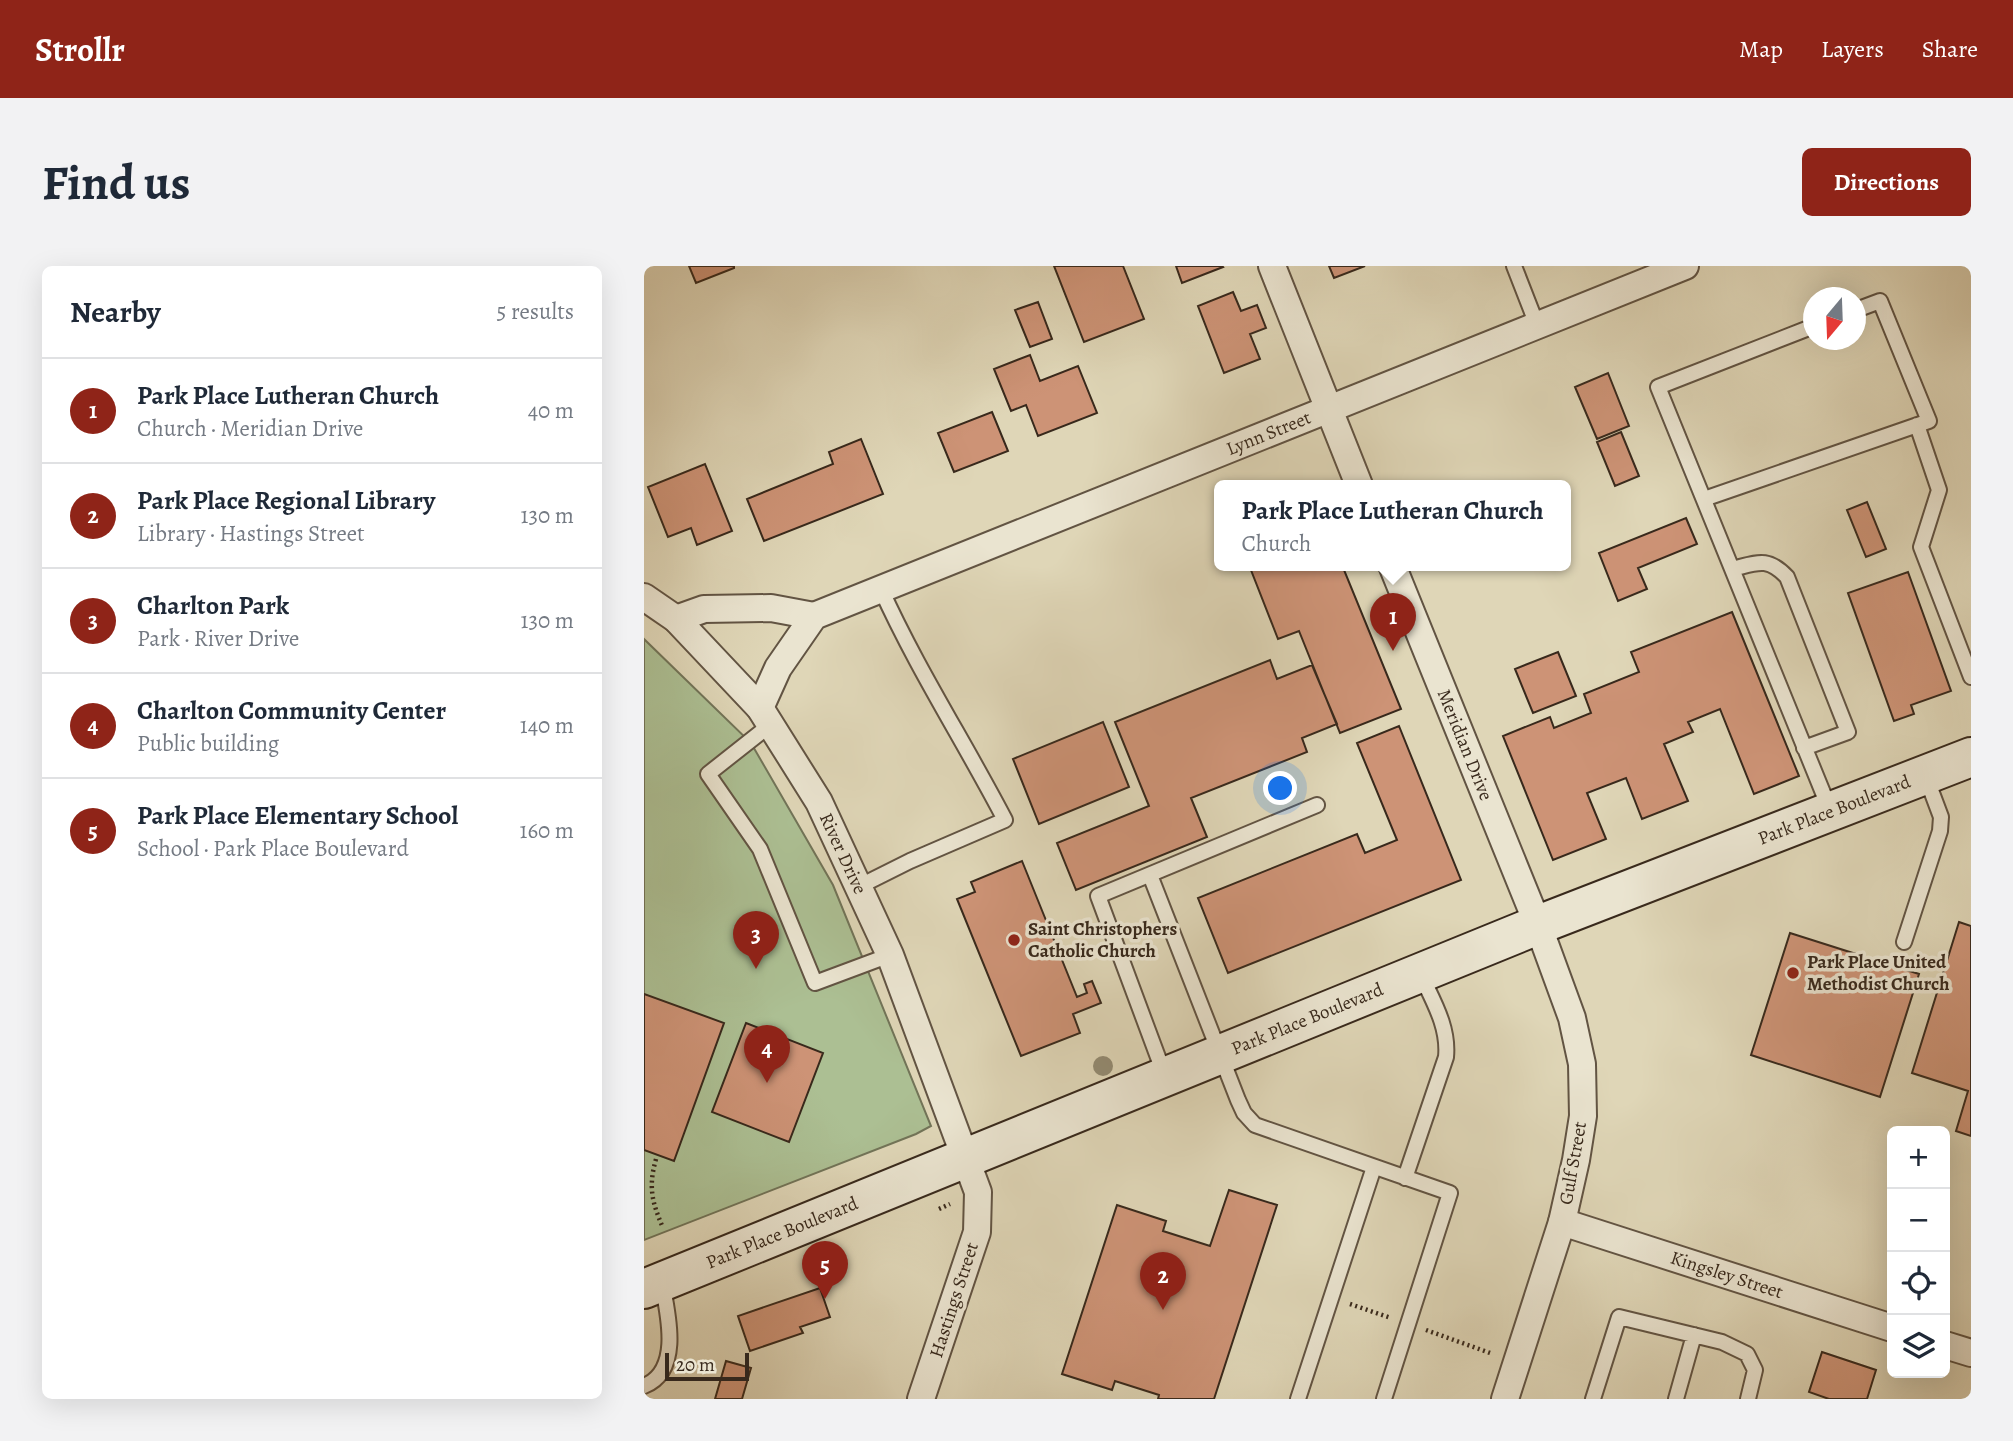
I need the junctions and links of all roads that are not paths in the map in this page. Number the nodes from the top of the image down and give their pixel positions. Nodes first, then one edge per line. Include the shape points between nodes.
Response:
1 (1272, 266) edge
2 (1514, 266) edge
3 (1685, 266) edge
4 (1866, 306) edge
5 (1537, 325) junction
6 (1803, 330) edge
7 (1328, 409) junction
8 (1917, 425) junction
9 (1357, 480) edge
10 (1704, 499) junction
11 (1732, 569) junction
12 (1394, 571) edge
13 (881, 589) junction
14 (644, 597) edge
15 (814, 616) junction
16 (676, 619) junction
17 (1971, 677) edge
18 (765, 717) junction
19 (1804, 748) junction
20 (1971, 757) edge
21 (1926, 774) junction
22 (1317, 805) dead end
23 (1830, 812) junction
24 (1150, 874) junction
25 (858, 887) junction
26 (1538, 925) junction
27 (1904, 942) dead end
28 (890, 955) junction
29 (1420, 973) junction
30 (1220, 1055) junction
31 (1165, 1078) junction
32 (967, 1159) junction
33 (1374, 1167) junction
34 (1405, 1178) junction
35 (1562, 1222) junction
36 (653, 1285) edge
37 (1887, 1326) edge
38 (1693, 1335) junction
39 (1950, 1347) edge
40 (1971, 1353) edge
41 (644, 1386) edge
42 (921, 1399) edge
43 (1298, 1399) edge
44 (1384, 1399) edge
45 (1505, 1399) edge
46 (1593, 1399) edge
47 (1675, 1399) edge
48 (1748, 1399) edge

1 - 7 street
2 - 5 lane
3 - 5 street, Lynn Street
4 - 8 lane via 1880,300 1929,421
5 - 7 street, Lynn Street
6 - 10 lane via 1658,387
7 - 9 street
7 - 13 street, Lynn Street
8 - 10 lane
8 - 17 lane via 1939,489 1921,547
10 - 11 lane
11 - 19 lane
11 - 19 lane via 1760,562 1775,565 1787,577 1848,732
12 - 26 street, Meridian Drive
13 - 15 street, Lynn Street
13 - 25 lane via 1005,820
14 - 16 street, River Drive
15 - 16 street via 771,608 704,608
15 - 18 street via 778,668
16 - 18 street, River Drive
18 - 25 street, River Drive via 819,802
18 - 28 lane via 708,774 760,849 815,983
19 - 23 lane
20 - 21 street, Park Place Boulevard
21 - 23 street, Park Place Boulevard
21 - 27 lane via 1941,817 1940,831
22 - 24 lane
23 - 26 street, Park Place Boulevard
24 - 30 lane
24 - 31 lane via 1098,896
25 - 28 street, River Drive
26 - 29 street, Park Place Boulevard
26 - 35 street, Gulf Street via 1572,1018 1582,1064 1577,1160
28 - 32 street, River Drive
29 - 30 street, Park Place Boulevard
29 - 34 lane via 1448,1043
30 - 31 street, Park Place Boulevard
30 - 33 lane via 1244,1113 1255,1125
31 - 32 street, Park Place Boulevard
32 - 36 street, Park Place Boulevard
32 - 42 street, Hastings Street via 978,1192 977,1232
33 - 34 lane
33 - 43 lane
34 - 44 lane via 1450,1193
35 - 37 street, Kingsley Street
35 - 45 street, Gulf Street
36 - 41 lane via 671,1325 663,1370
38 - 46 lane via 1619,1317
38 - 47 lane
38 - 48 lane via 1748,1354 1755,1370
39 - 40 street

